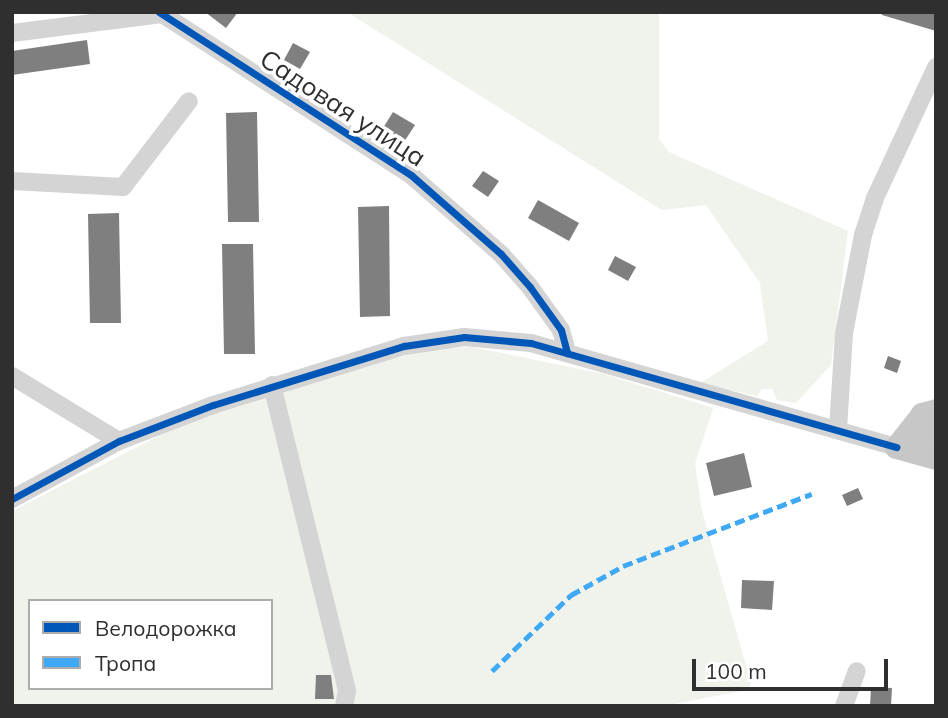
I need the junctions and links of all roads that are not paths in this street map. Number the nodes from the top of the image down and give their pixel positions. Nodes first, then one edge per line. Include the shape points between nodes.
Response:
1 (161, 13) edge
2 (12, 33) edge
3 (936, 67) edge
4 (189, 101) dead end
5 (12, 180) edge
6 (567, 353) junction
7 (12, 376) edge
8 (272, 385) junction
9 (936, 410) edge
10 (838, 429) junction
11 (936, 430) edge
12 (119, 440) junction
13 (916, 453) edge
14 (12, 499) edge
15 (856, 671) dead end
16 (344, 706) edge
17 (845, 706) edge

1 - 2 street
1 - 6 street, Садовая улица via 411,175 439,198 530,286 561,330
3 - 10 street via 875,198 863,235 844,333
4 - 5 street via 122,187
6 - 8 street via 505,339 436,339
6 - 10 street
7 - 12 street
8 - 12 street
8 - 16 street via 343,673
9 - 13 main road via 922,414
10 - 13 street
11 - 13 main road via 928,432
12 - 14 street
15 - 17 street

